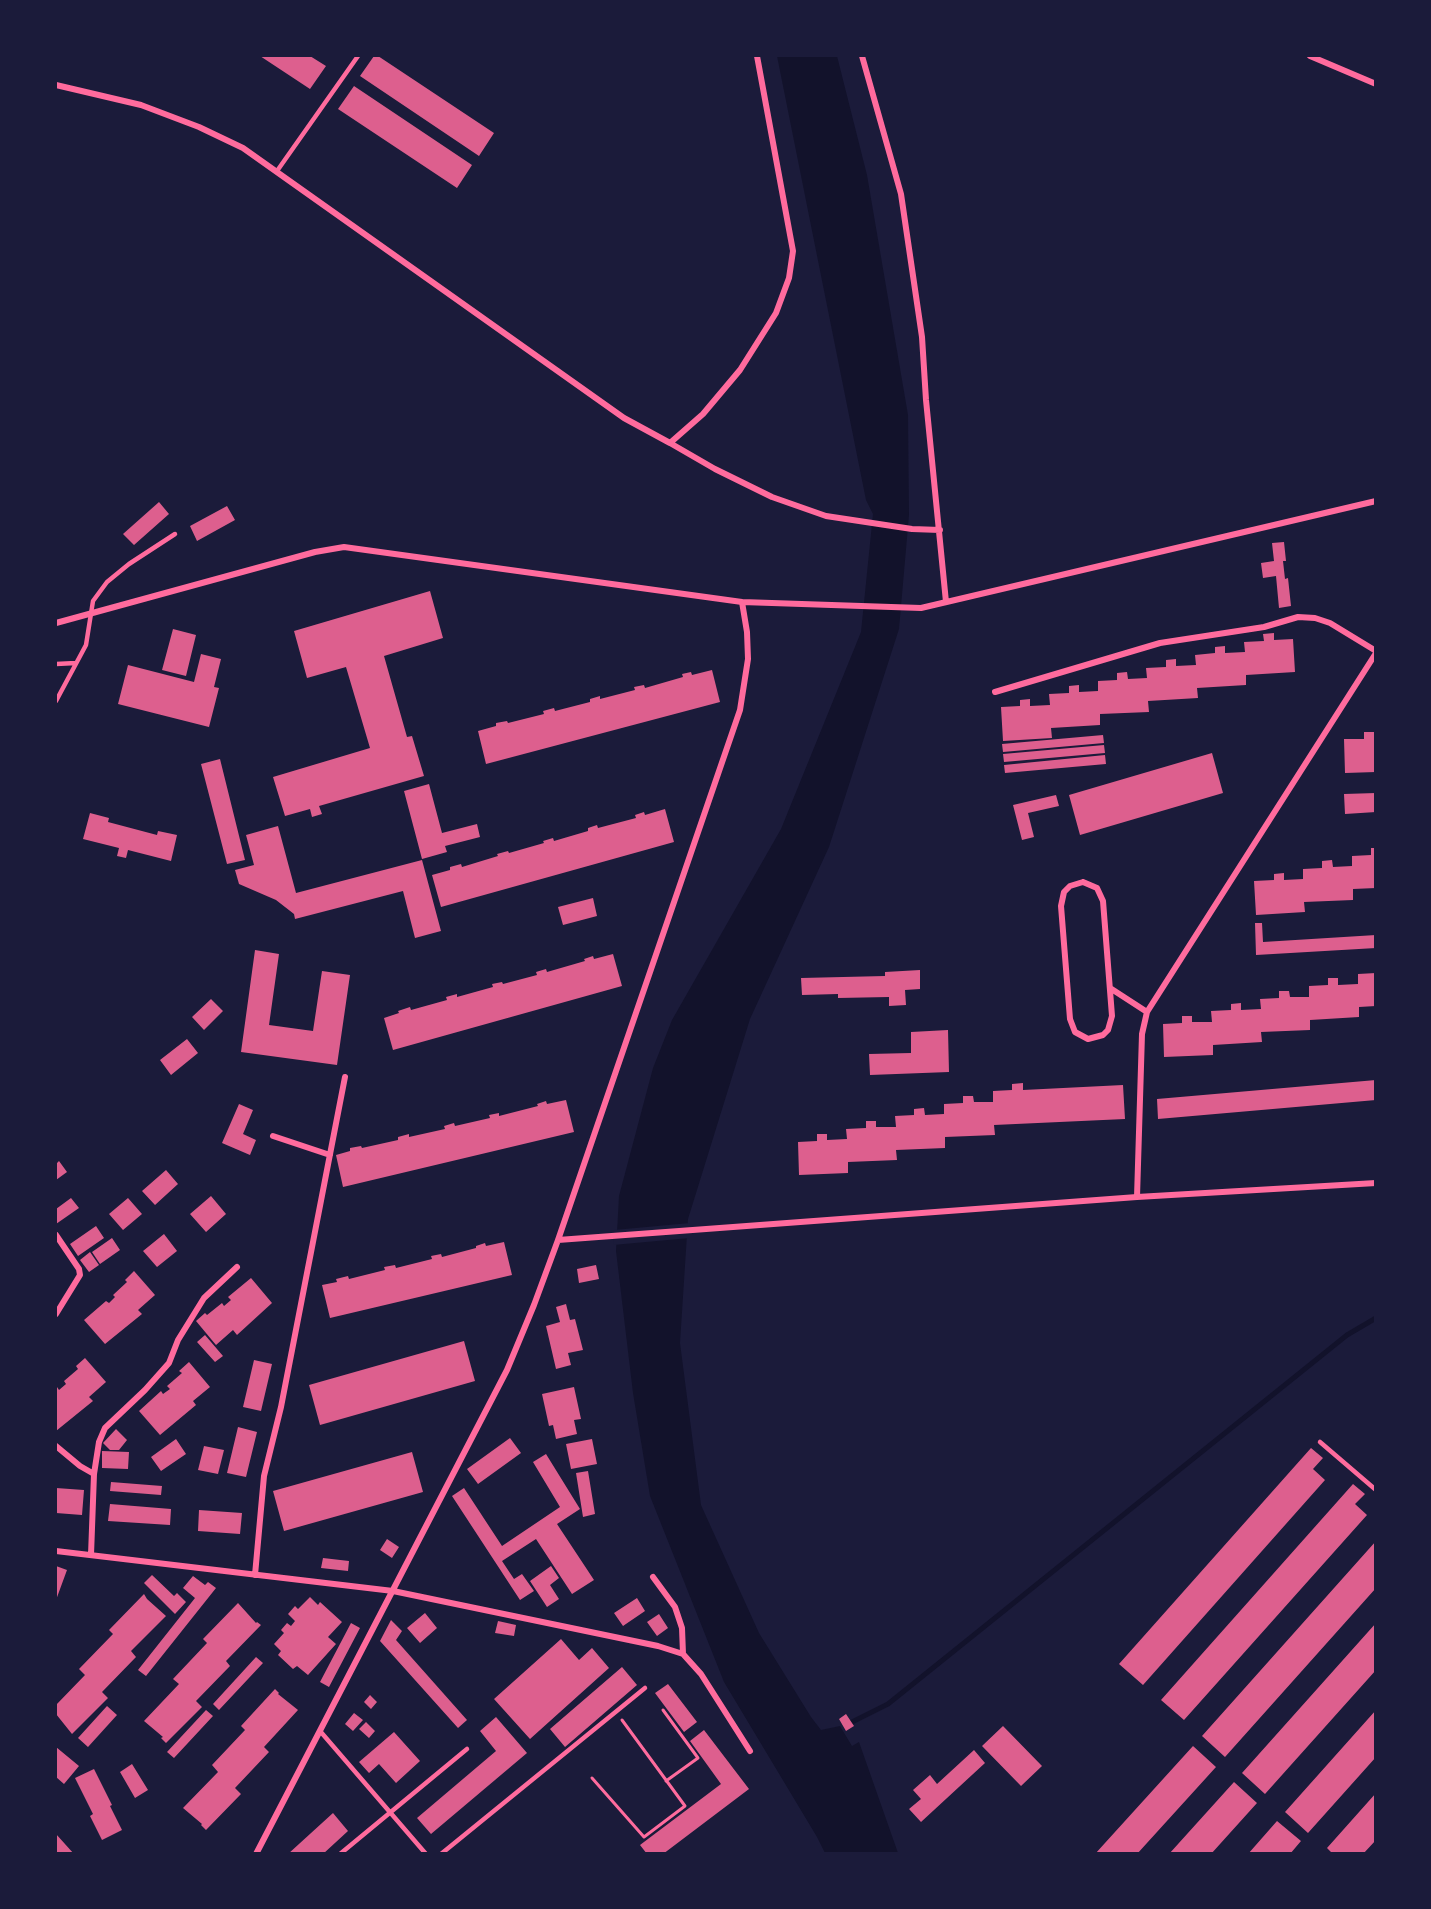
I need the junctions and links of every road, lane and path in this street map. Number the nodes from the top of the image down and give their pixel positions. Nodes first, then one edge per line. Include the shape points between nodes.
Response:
1 (358, 56) edge
2 (757, 56) edge
3 (862, 56) edge
4 (1310, 56) edge
5 (1376, 84) edge
6 (57, 86) edge
7 (277, 171) junction
8 (670, 443) junction
9 (1376, 501) edge
10 (940, 530) junction
11 (175, 534) dead end
12 (742, 602) junction
13 (946, 602) junction
14 (90, 614) junction
15 (56, 622) edge
16 (1376, 652) edge
17 (56, 663) edge
18 (76, 663) junction
19 (995, 692) dead end
20 (56, 701) edge
21 (1110, 988) junction
22 (1147, 1012) junction
23 (345, 1077) dead end
24 (273, 1137) dead end
25 (330, 1155) junction
26 (1376, 1183) edge
27 (1137, 1197) junction
28 (56, 1235) edge
29 (558, 1240) junction
30 (237, 1267) dead end
31 (56, 1314) edge
32 (1320, 1442) dead end
33 (56, 1446) edge
34 (94, 1474) junction
35 (1376, 1490) edge
36 (56, 1551) edge
37 (91, 1555) junction
38 (255, 1575) junction
39 (653, 1577) dead end
40 (393, 1591) junction
41 (683, 1654) junction
42 (645, 1688) dead end
43 (663, 1710) dead end
44 (616, 1711) junction
45 (320, 1731) junction
46 (467, 1749) dead end
47 (750, 1751) dead end
48 (592, 1778) dead end
49 (666, 1781) junction
50 (391, 1813) junction
51 (256, 1854) edge
52 (340, 1854) edge
53 (426, 1854) edge
54 (441, 1854) edge

1 - 7 lane
2 - 8 street via 793,251 789,278 776,313 740,370 703,414
3 - 10 street via 901,194 922,337
4 - 5 street
6 - 7 street via 141,105 199,127 243,148
7 - 8 street via 624,418
8 - 10 street via 715,469 826,516
9 - 13 street
10 - 13 street
11 - 14 lane via 107,582 93,601
12 - 13 street via 921,608
12 - 14 street via 344,547
12 - 29 street via 748,659 740,710
14 - 15 street
14 - 18 lane via 86,645
16 - 19 street via 1330,623 1298,618 1160,643
16 - 22 street
17 - 18 lane
18 - 20 lane
21 - 21 street via 1112,1016 1108,1030 1096,1038 1075,1032 1070,1019 1061,906 1064,892 1076,883 1091,884 1101,894
21 - 22 street
22 - 27 street via 1142,1034
23 - 25 street
24 - 25 street
25 - 38 street via 264,1476
26 - 27 street
27 - 29 street
28 - 31 street via 80,1275
29 - 40 street via 507,1370
30 - 34 street via 204,1298 169,1363 105,1428
32 - 35 lane
33 - 34 street
34 - 37 street
36 - 37 street
37 - 38 street
38 - 40 street
39 - 41 street via 675,1607
40 - 41 street
40 - 45 street
41 - 47 street via 701,1674
42 - 44 lane
43 - 49 path via 698,1758
44 - 49 path
44 - 54 lane
45 - 50 lane
45 - 51 street
46 - 50 lane
48 - 49 path via 644,1837 684,1806
50 - 52 lane
50 - 53 lane

